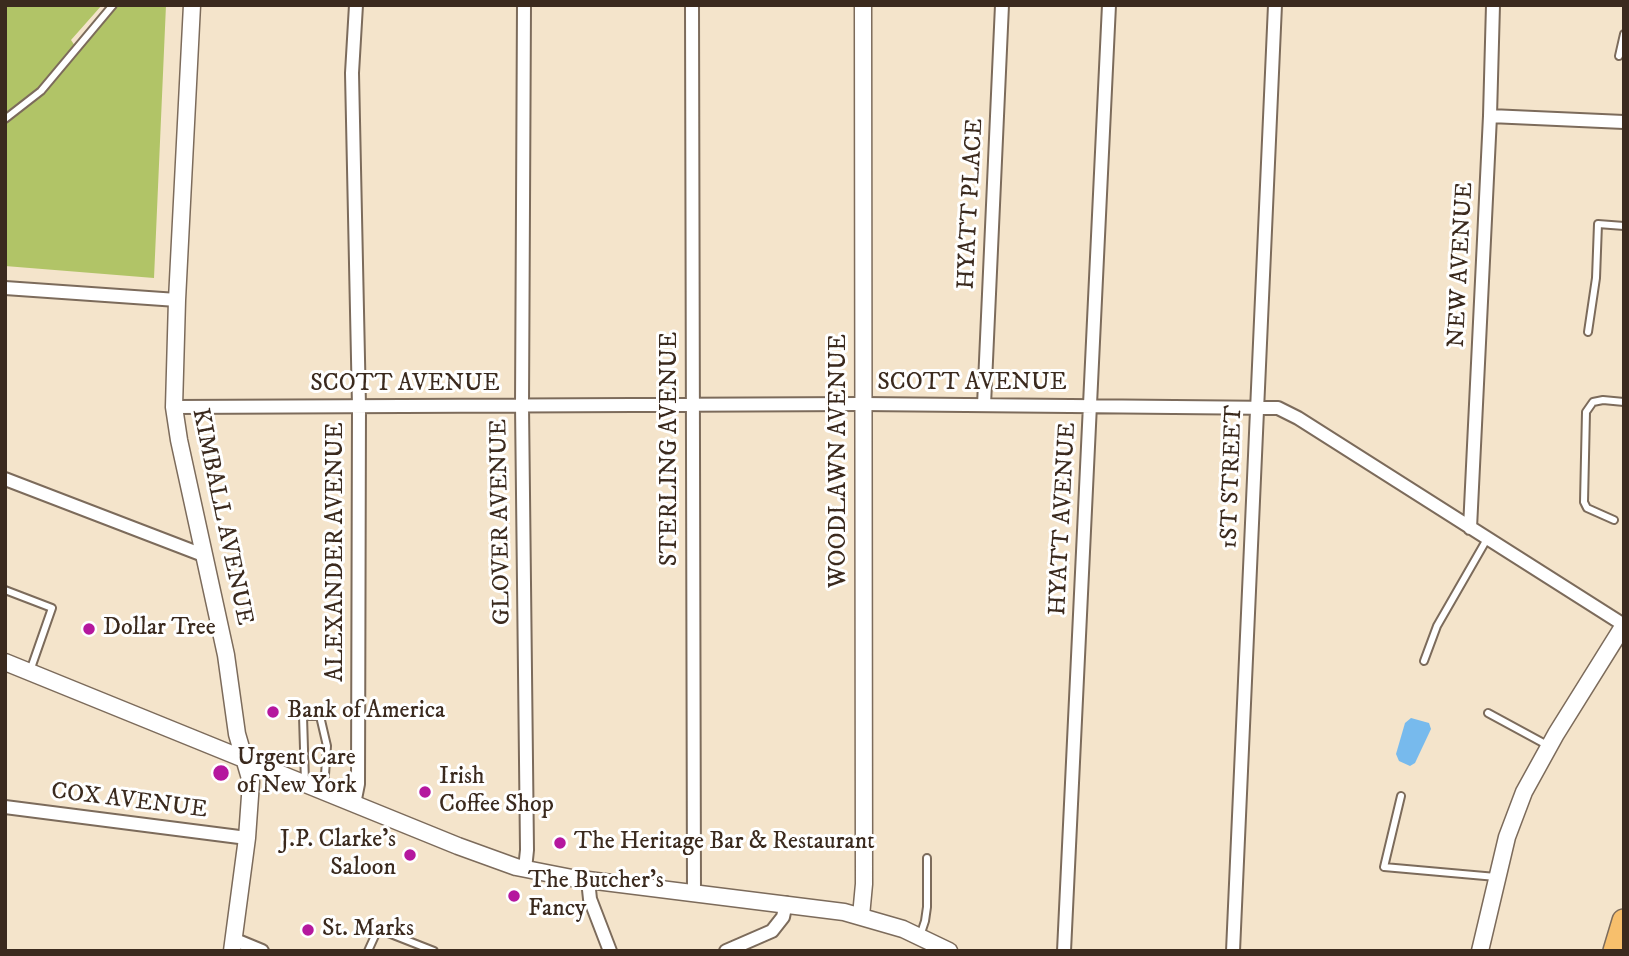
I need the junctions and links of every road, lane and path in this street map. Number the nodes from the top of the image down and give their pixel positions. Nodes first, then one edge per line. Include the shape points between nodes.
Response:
1 (113, 5) edge
2 (192, 5) edge
3 (356, 5) edge
4 (524, 5) edge
5 (692, 5) edge
6 (863, 5) edge
7 (1002, 5) edge
8 (1109, 5) edge
9 (1275, 5) edge
10 (1493, 5) edge
11 (1624, 34) edge
12 (1619, 56) dead end
13 (1490, 116) junction
14 (5, 119) edge
15 (1624, 122) edge
16 (1624, 226) edge
17 (5, 288) edge
18 (177, 300) junction
19 (1588, 332) dead end
20 (1624, 402) edge
21 (862, 404) junction
22 (522, 405) junction
23 (692, 405) junction
24 (985, 405) junction
25 (1091, 405) junction
26 (359, 406) junction
27 (174, 407) junction
28 (1257, 407) junction
29 (5, 479) edge
30 (1614, 520) dead end
31 (1470, 528) junction
32 (1487, 539) junction
33 (203, 555) junction
34 (5, 590) edge
35 (1624, 625) edge
36 (1424, 661) dead end
37 (5, 662) edge
38 (30, 673) junction
39 (1488, 713) dead end
40 (1549, 746) junction
41 (244, 759) junction
42 (305, 784) junction
43 (323, 791) junction
44 (1401, 796) dead end
45 (354, 804) junction
46 (5, 807) edge
47 (247, 838) junction
48 (927, 858) dead end
49 (525, 870) junction
50 (1497, 877) junction
51 (588, 880) junction
52 (694, 892) junction
53 (786, 903) junction
54 (861, 916) junction
55 (1624, 921) edge
56 (920, 936) junction
57 (232, 945) edge
58 (262, 951) edge
59 (368, 951) edge
60 (434, 951) edge
61 (610, 951) edge
62 (726, 951) edge
63 (949, 951) edge
64 (1064, 951) edge
65 (1233, 951) edge
66 (1480, 951) edge
67 (1615, 951) edge

1 - 14 lane via 41,91
2 - 18 street, KIMBALL AVENUE
3 - 26 street, ALEXANDER AVENUE via 352,73
4 - 22 street, GLOVER AVENUE
5 - 23 street, STERLING AVENUE
6 - 21 street, WOODLAWN AVENUE
7 - 24 street, HYATT PLACE
8 - 25 street, HYATT AVENUE
9 - 28 street, 1ST STREET
10 - 13 street, NEW AVENUE
11 - 12 lane
13 - 15 street
13 - 31 street, NEW AVENUE
16 - 19 lane via 1598,224 1597,278
17 - 18 street
18 - 27 street, KIMBALL AVENUE
20 - 30 lane via 1592,402 1586,412 1584,502 1587,508
21 - 23 street, SCOTT AVENUE
21 - 24 street, SCOTT AVENUE
21 - 54 street, WOODLAWN AVENUE
22 - 23 street, SCOTT AVENUE
22 - 26 street, SCOTT AVENUE
22 - 49 street, GLOVER AVENUE
23 - 52 street, STERLING AVENUE
24 - 25 street, SCOTT AVENUE
25 - 28 street, SCOTT AVENUE
25 - 64 street, HYATT AVENUE
26 - 27 street, SCOTT AVENUE
26 - 45 street, ALEXANDER AVENUE via 358,783
27 - 33 street, KIMBALL AVENUE
28 - 31 street, SCOTT AVENUE via 1278,408 1298,418
28 - 65 street, 1ST STREET
29 - 33 street
31 - 32 street, SCOTT AVENUE
32 - 35 street, SCOTT AVENUE
32 - 36 lane via 1437,626
33 - 41 street, KIMBALL AVENUE
34 - 38 lane via 51,607
35 - 40 street
37 - 38 street
38 - 41 street
39 - 40 lane
40 - 50 street via 1524,792
41 - 42 street
41 - 47 street, KIMBALL AVENUE via 251,782
42 - 43 street
42 - 43 lane via 303,716 320,716 327,746
43 - 45 street
44 - 50 lane via 1384,867
45 - 49 street
46 - 47 street, COX AVENUE
47 - 57 street, KIMBALL AVENUE
48 - 56 lane via 927,907
49 - 51 street
50 - 66 street
51 - 52 street
51 - 61 street via 590,899
52 - 53 street
53 - 54 street
53 - 62 street via 783,917 772,931
54 - 56 street
55 - 67 highway
56 - 63 street
57 - 58 street
59 - 60 lane via 378,929

